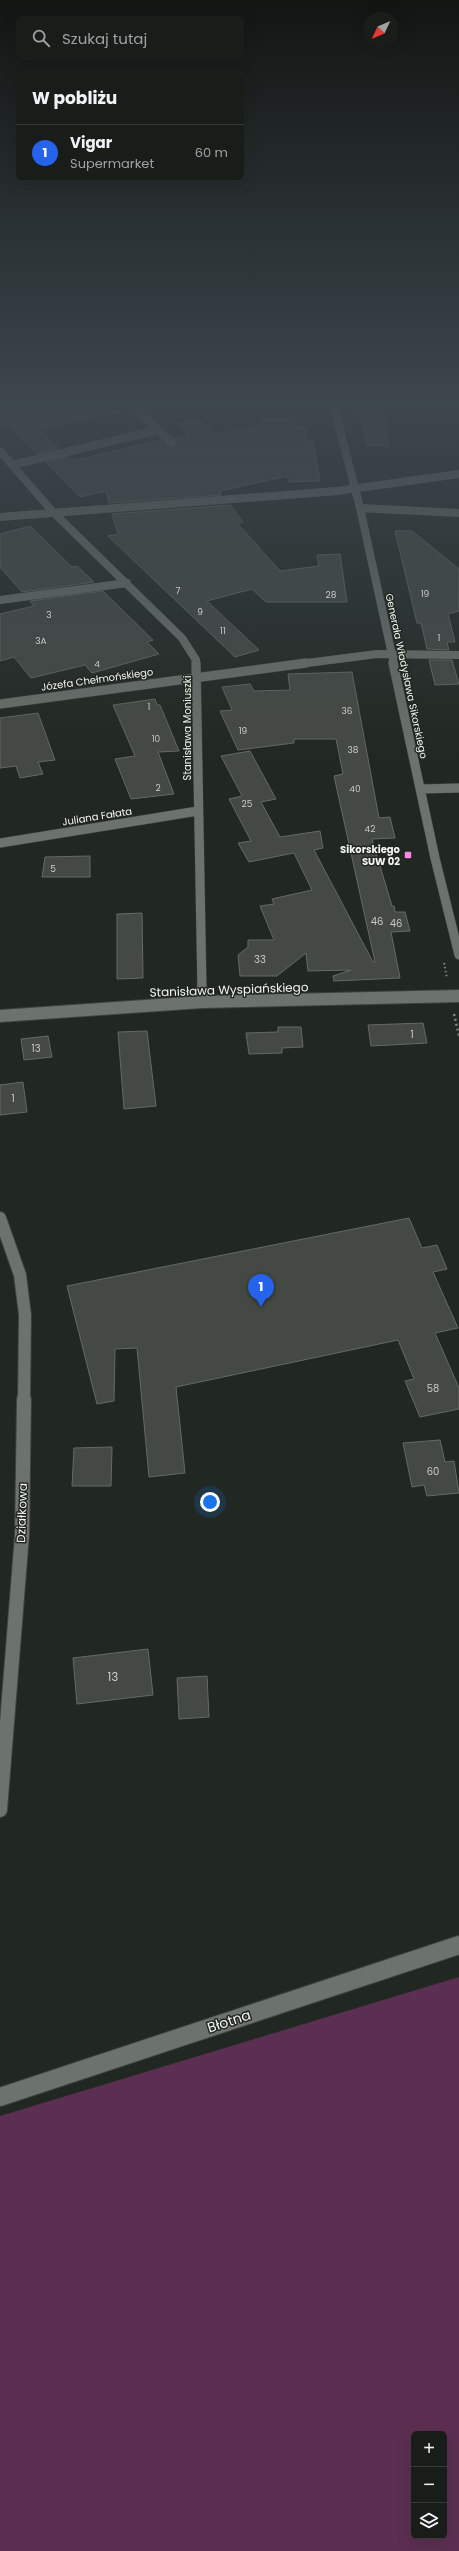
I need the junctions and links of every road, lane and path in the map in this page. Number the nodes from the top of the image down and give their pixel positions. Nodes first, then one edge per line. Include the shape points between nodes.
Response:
1 (63, 522) edge
2 (363, 522) edge
3 (127, 583) junction
4 (0, 600) edge
5 (392, 655) junction
6 (459, 655) edge
7 (198, 676) junction
8 (0, 704) edge
9 (459, 788) edge
10 (420, 789) junction
11 (198, 811) junction
12 (0, 843) edge
13 (459, 955) edge
14 (459, 996) edge
15 (202, 1002) junction
16 (0, 1016) edge
17 (0, 1218) edge
18 (0, 1810) edge
19 (459, 1945) edge
20 (0, 2097) edge

1 - 3 street, Stanisława Moniuszki
2 - 5 street, Generała Władysława Sikorskiego
3 - 4 street
3 - 7 street, Stanisława Moniuszki via 182,638 196,660
5 - 6 street, Józefa Chełmońskiego
5 - 7 street, Józefa Chełmońskiego via 377,654
5 - 10 street, Generała Władysława Sikorskiego
7 - 8 street, Józefa Chełmońskiego
7 - 11 street, Stanisława Moniuszki
9 - 10 street
10 - 13 street, Generała Władysława Sikorskiego
11 - 12 street, Juliana Fałata
11 - 15 street, Stanisława Moniuszki
14 - 15 street, Stanisława Wyspiańskiego
15 - 16 street, Stanisława Wyspiańskiego
17 - 18 street, Działkowa via 20,1275 25,1315 22,1535
19 - 20 street, Błotna

